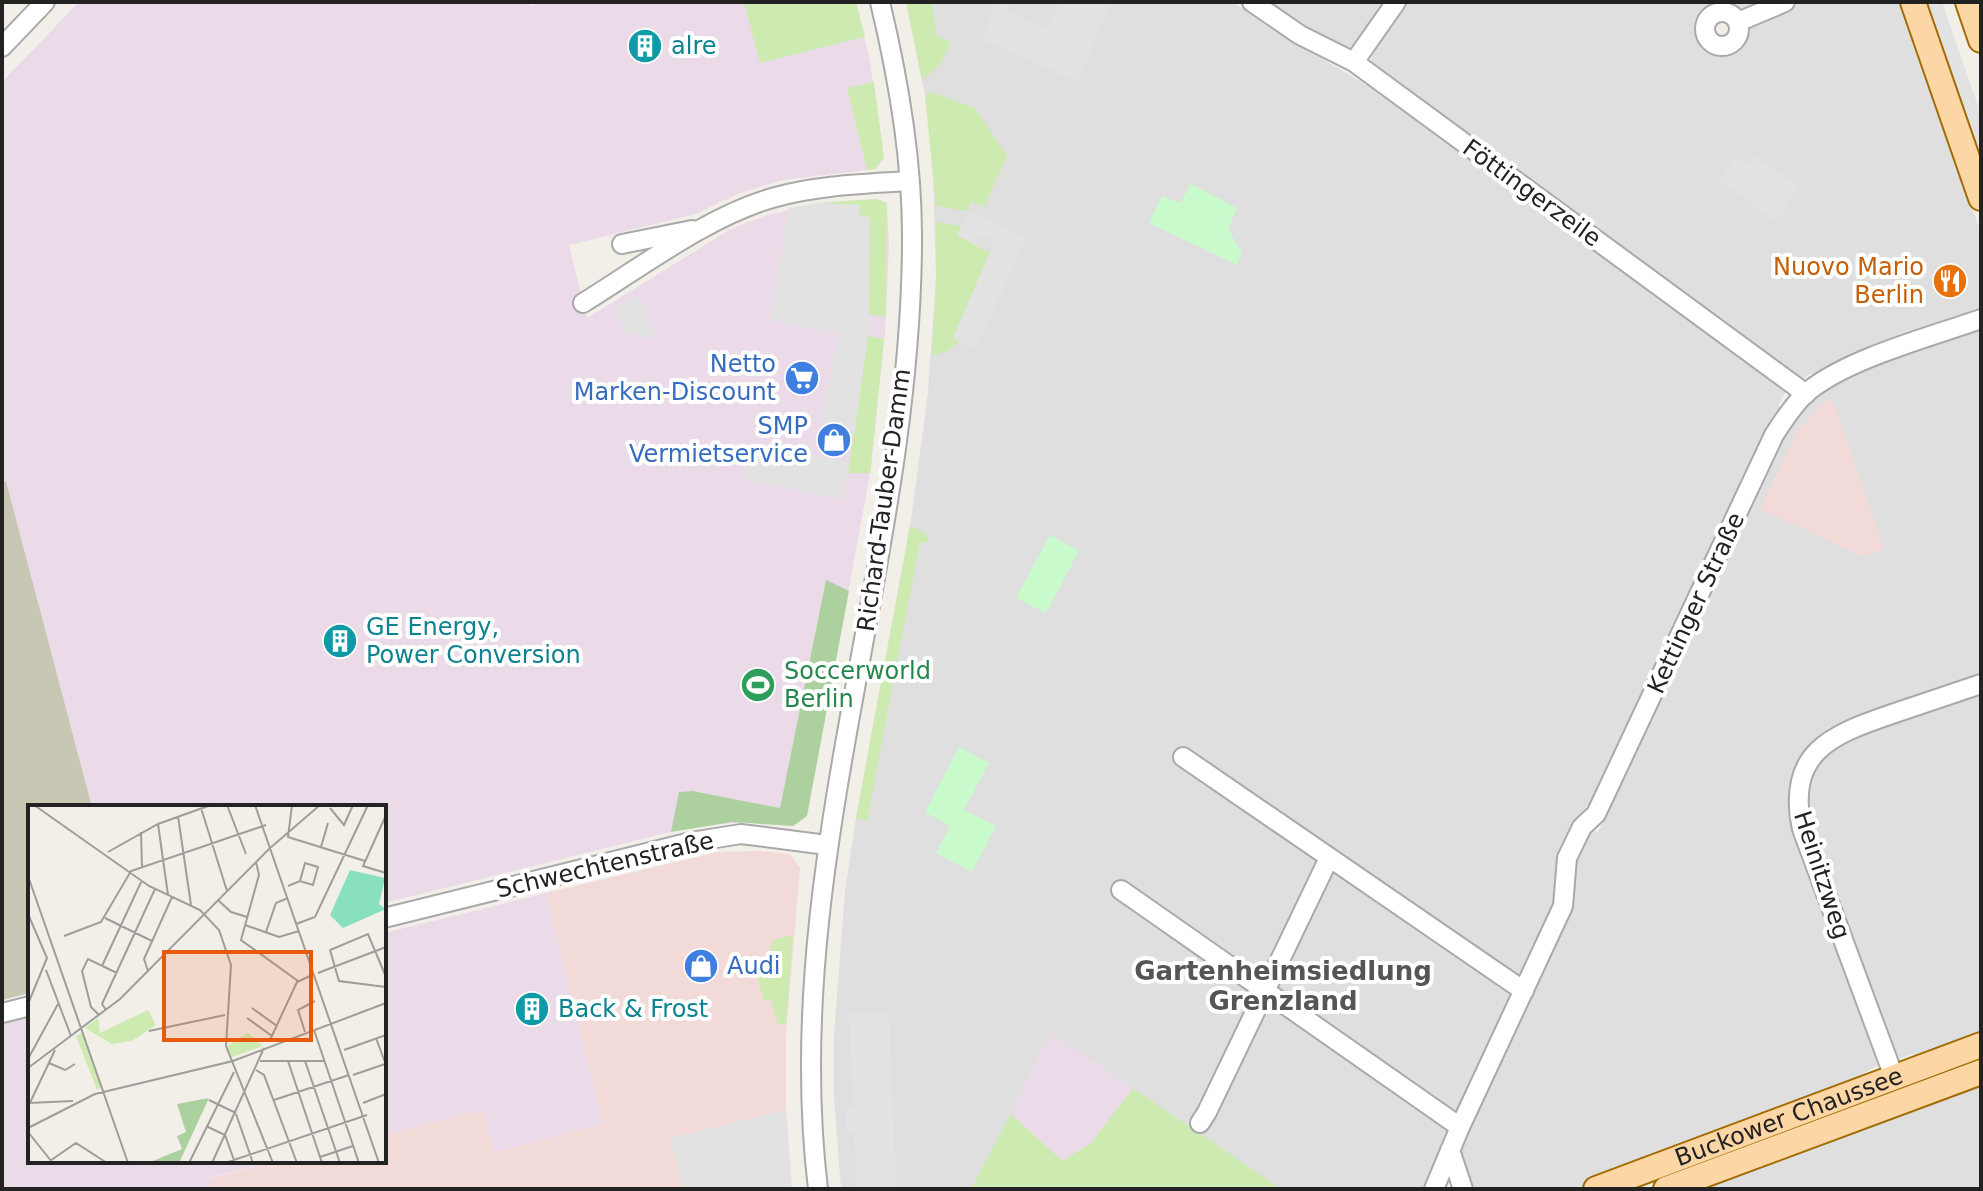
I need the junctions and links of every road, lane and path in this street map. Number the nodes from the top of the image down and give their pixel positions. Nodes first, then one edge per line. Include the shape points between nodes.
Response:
1 (45, 2) edge
2 (880, 2) edge
3 (1252, 2) edge
4 (1396, 2) edge
5 (1785, 2) edge
6 (1913, 2) edge
7 (1968, 2) edge
8 (1738, 22) dead end
9 (1981, 40) edge
10 (2, 47) edge
11 (1354, 62) junction
12 (909, 181) junction
13 (1981, 198) edge
14 (707, 227) junction
15 (622, 244) dead end
16 (583, 303) dead end
17 (1981, 319) edge
18 (1806, 394) junction
19 (1981, 684) edge
20 (1183, 757) dead end
21 (827, 845) junction
22 (1329, 858) junction
23 (1121, 890) dead end
24 (386, 918) edge
25 (1264, 989) junction
26 (1524, 991) junction
27 (28, 1006) edge
28 (2, 1013) edge
29 (1981, 1045) edge
30 (1981, 1072) edge
31 (1894, 1077) junction
32 (1200, 1123) dead end
33 (1460, 1127) junction
34 (1450, 1150) junction
35 (1693, 1184) edge
36 (1432, 1188) edge
37 (818, 1189) edge
38 (1463, 1189) edge
39 (1596, 1189) edge
40 (1666, 1189) edge

1 - 10 street
2 - 12 street, Richard-Tauber-Damm
3 - 11 street, Föttingerzeile via 1300,35
4 - 11 street
5 - 8 street
6 - 13 main road
7 - 9 main road
11 - 18 street, Föttingerzeile
12 - 14 street via 774,197
12 - 21 street, Richard-Tauber-Damm via 911,288 896,436
14 - 15 street
14 - 16 street
17 - 18 street, Kettinger Straße via 1856,364
18 - 26 street, Kettinger Straße via 1774,435 1596,814 1582,827 1567,858 1563,906
19 - 31 street, Heinitzweg via 1848,729 1823,744 1799,786 1802,829
20 - 22 street
21 - 24 street, Schwechtenstraße via 741,834 691,842
21 - 37 street, Richard-Tauber-Damm via 810,1024
22 - 25 street
22 - 26 street
23 - 25 street
25 - 32 street
25 - 33 street
26 - 33 street, Kettinger Straße
27 - 28 street
29 - 31 main road, Buckower Chaussee
30 - 35 main road, Buckower Chaussee
31 - 39 main road, Buckower Chaussee
33 - 34 street, Kettinger Straße
34 - 36 street, Kettinger Straße
34 - 38 street
35 - 40 main road, Buckower Chaussee

